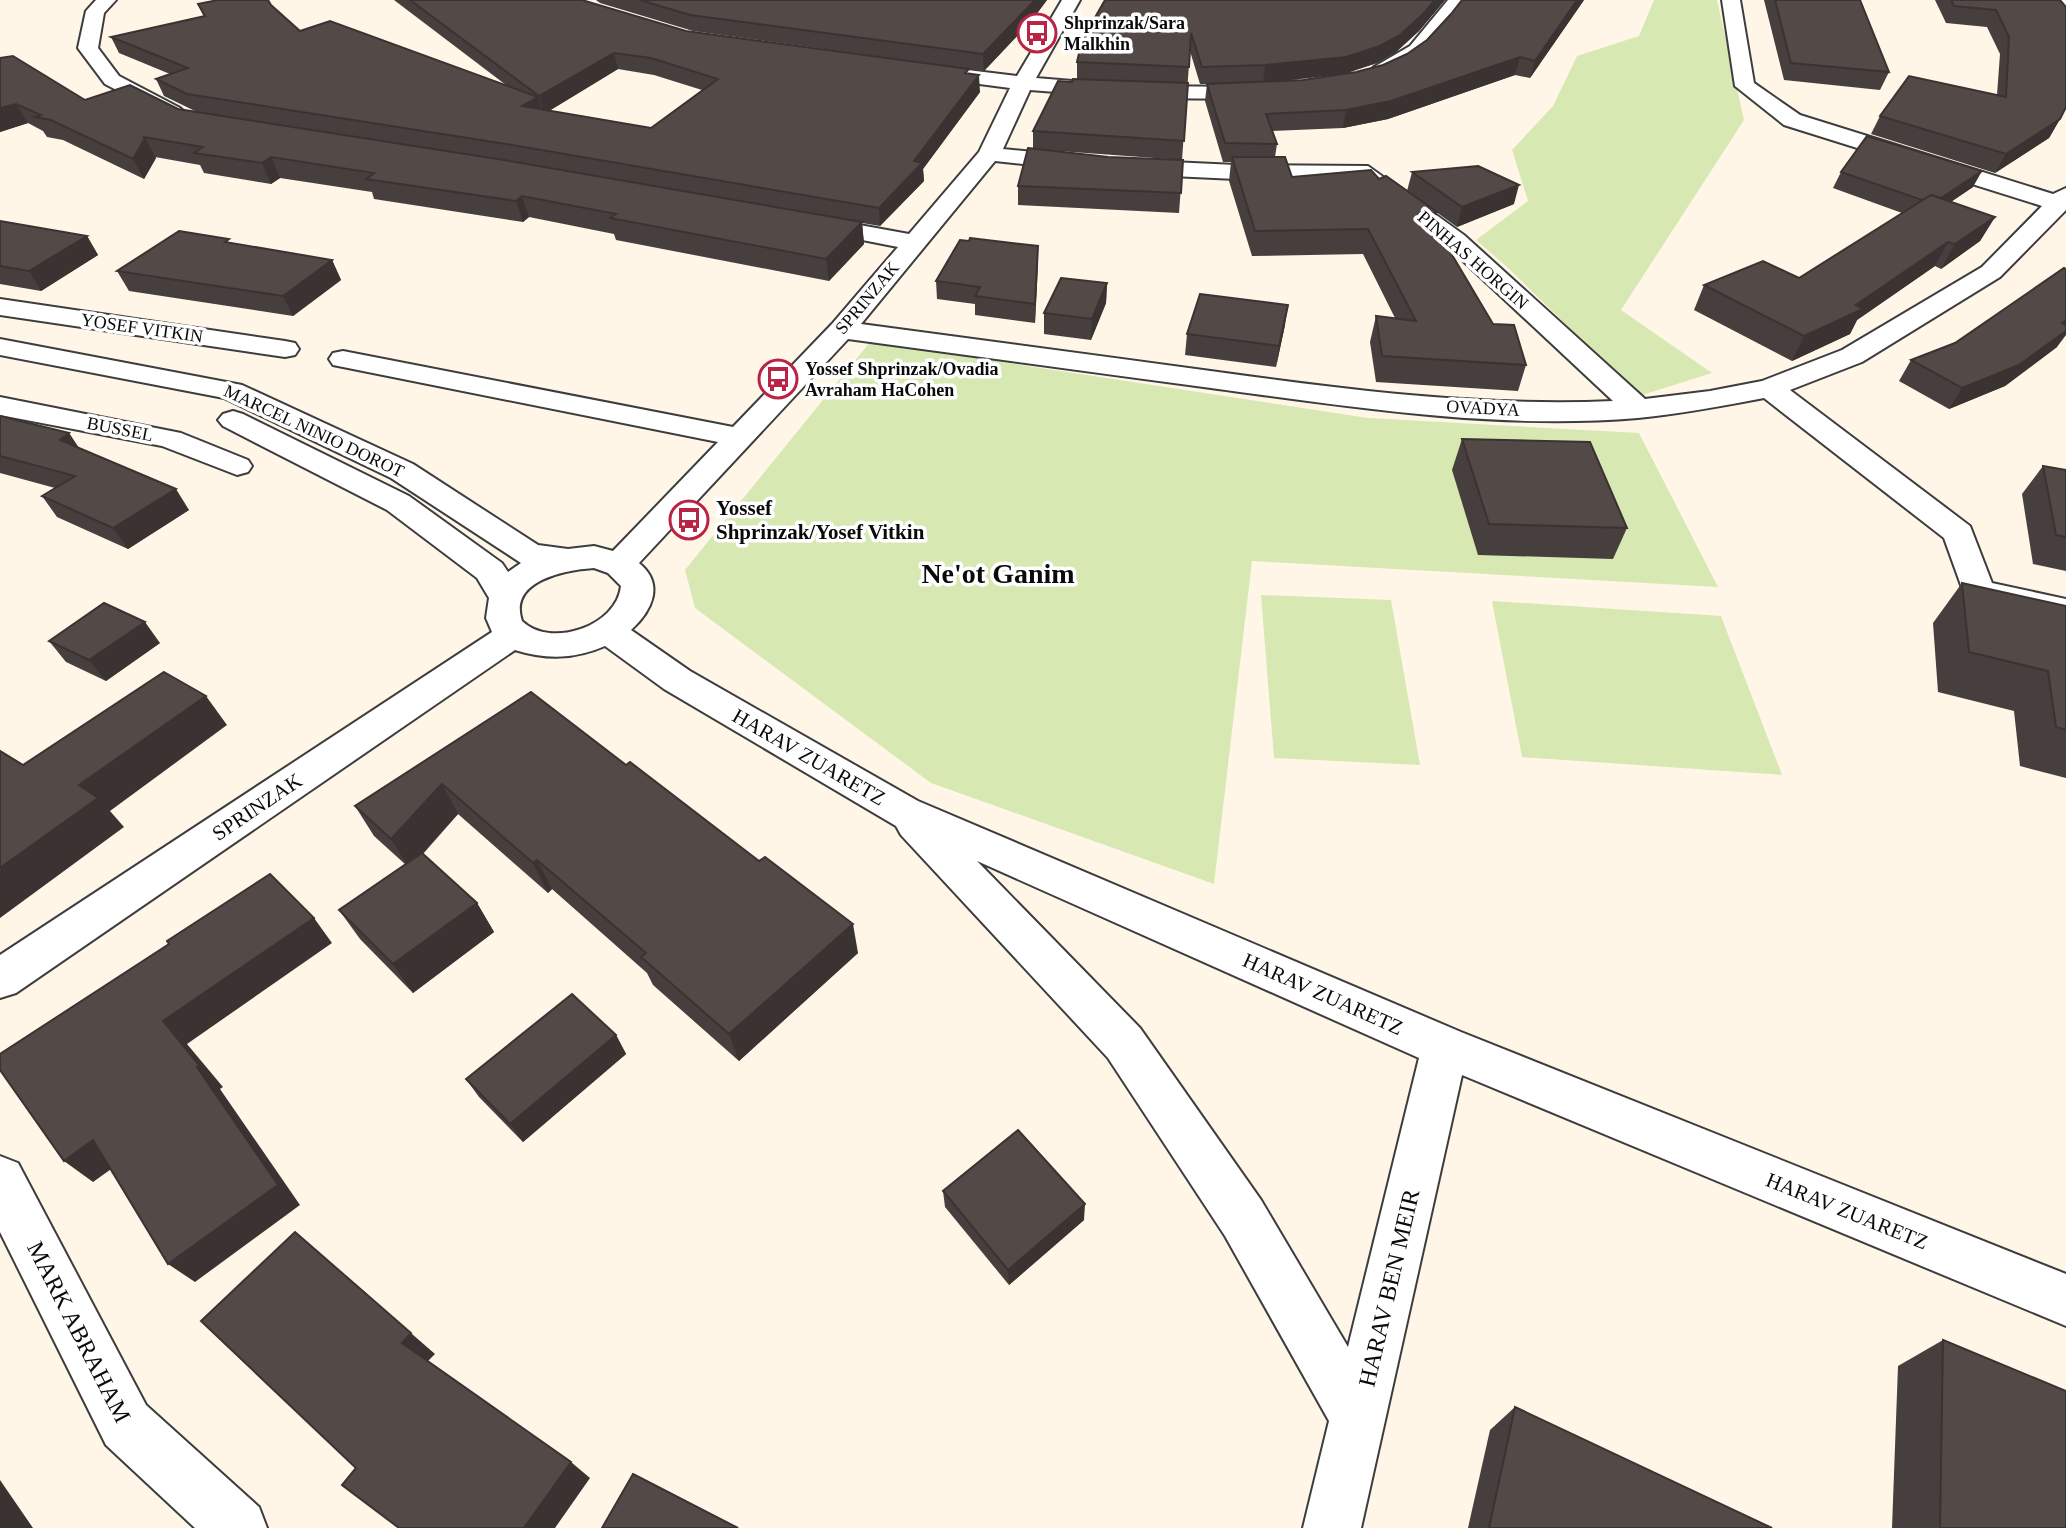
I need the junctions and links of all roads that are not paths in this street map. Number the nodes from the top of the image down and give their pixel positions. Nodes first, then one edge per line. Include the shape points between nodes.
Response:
1 (107, 0) edge
2 (1071, 0) edge
3 (1458, 0) edge
4 (1731, 0) edge
5 (912, 69) edge
6 (1367, 77) edge
7 (1022, 85) junction
8 (1276, 92) edge
9 (188, 120) edge
10 (989, 154) junction
11 (2063, 200) edge
12 (793, 220) edge
13 (914, 242) junction
14 (0, 307) edge
15 (842, 330) junction
16 (0, 346) edge
17 (285, 349) dead end
18 (343, 359) dead end
19 (0, 366) edge
20 (1769, 388) junction
21 (0, 406) edge
22 (1638, 409) junction
23 (739, 436) junction
24 (237, 466) dead end
25 (565, 559) junction
26 (619, 564) junction
27 (505, 597) junction
28 (2066, 611) edge
29 (609, 631) junction
30 (513, 635) junction
31 (904, 812) junction
32 (0, 979) edge
33 (1445, 1047) junction
34 (0, 1180) edge
35 (2066, 1300) edge
36 (1358, 1417) junction
37 (238, 1528) edge
38 (1332, 1528) edge

1 - 9 street via 95,11 88,48 111,80
2 - 7 street, SPRINZAK
3 - 6 street via 1417,50
4 - 11 street via 1745,86 1792,120
5 - 7 street
7 - 8 street
7 - 10 street, SPRINZAK
10 - 13 street, SPRINZAK
10 - 22 street, PINHAS HORGIN via 1236,172 1360,171 1455,240
11 - 20 street, OVADYA via 1991,271 1938,305 1852,356
12 - 13 street
13 - 15 street, SPRINZAK
14 - 17 street, YOSEF VITKIN
15 - 22 street, OVADYA via 1354,399 1573,412
15 - 23 street, SPRINZAK
16 - 25 street, MARCEL NINIO DOROT via 232,391 402,471 530,555
18 - 23 street
19 - 27 street, MARCEL NINIO DOROT via 210,408 398,503 490,571
20 - 22 street, OVADYA
20 - 28 street via 1959,533 1978,591
21 - 24 street, BUSSEL via 170,439
23 - 26 street, SPRINZAK
25 - 26 street via 594,557
25 - 27 street via 528,573
26 - 29 street via 632,574 638,587 636,602 626,618
27 - 30 street via 503,624
29 - 30 street via 558,646 532,644
29 - 31 street, HARAV ZUARETZ via 677,680
30 - 32 street, SPRINZAK
31 - 33 street, HARAV ZUARETZ
31 - 36 street via 1124,1043 1243,1217
33 - 35 street, HARAV ZUARETZ
33 - 36 street, HARAV BEN MEIR
34 - 37 street, MARK ABRAHAM via 126,1425
36 - 38 street, HARAV BEN MEIR

